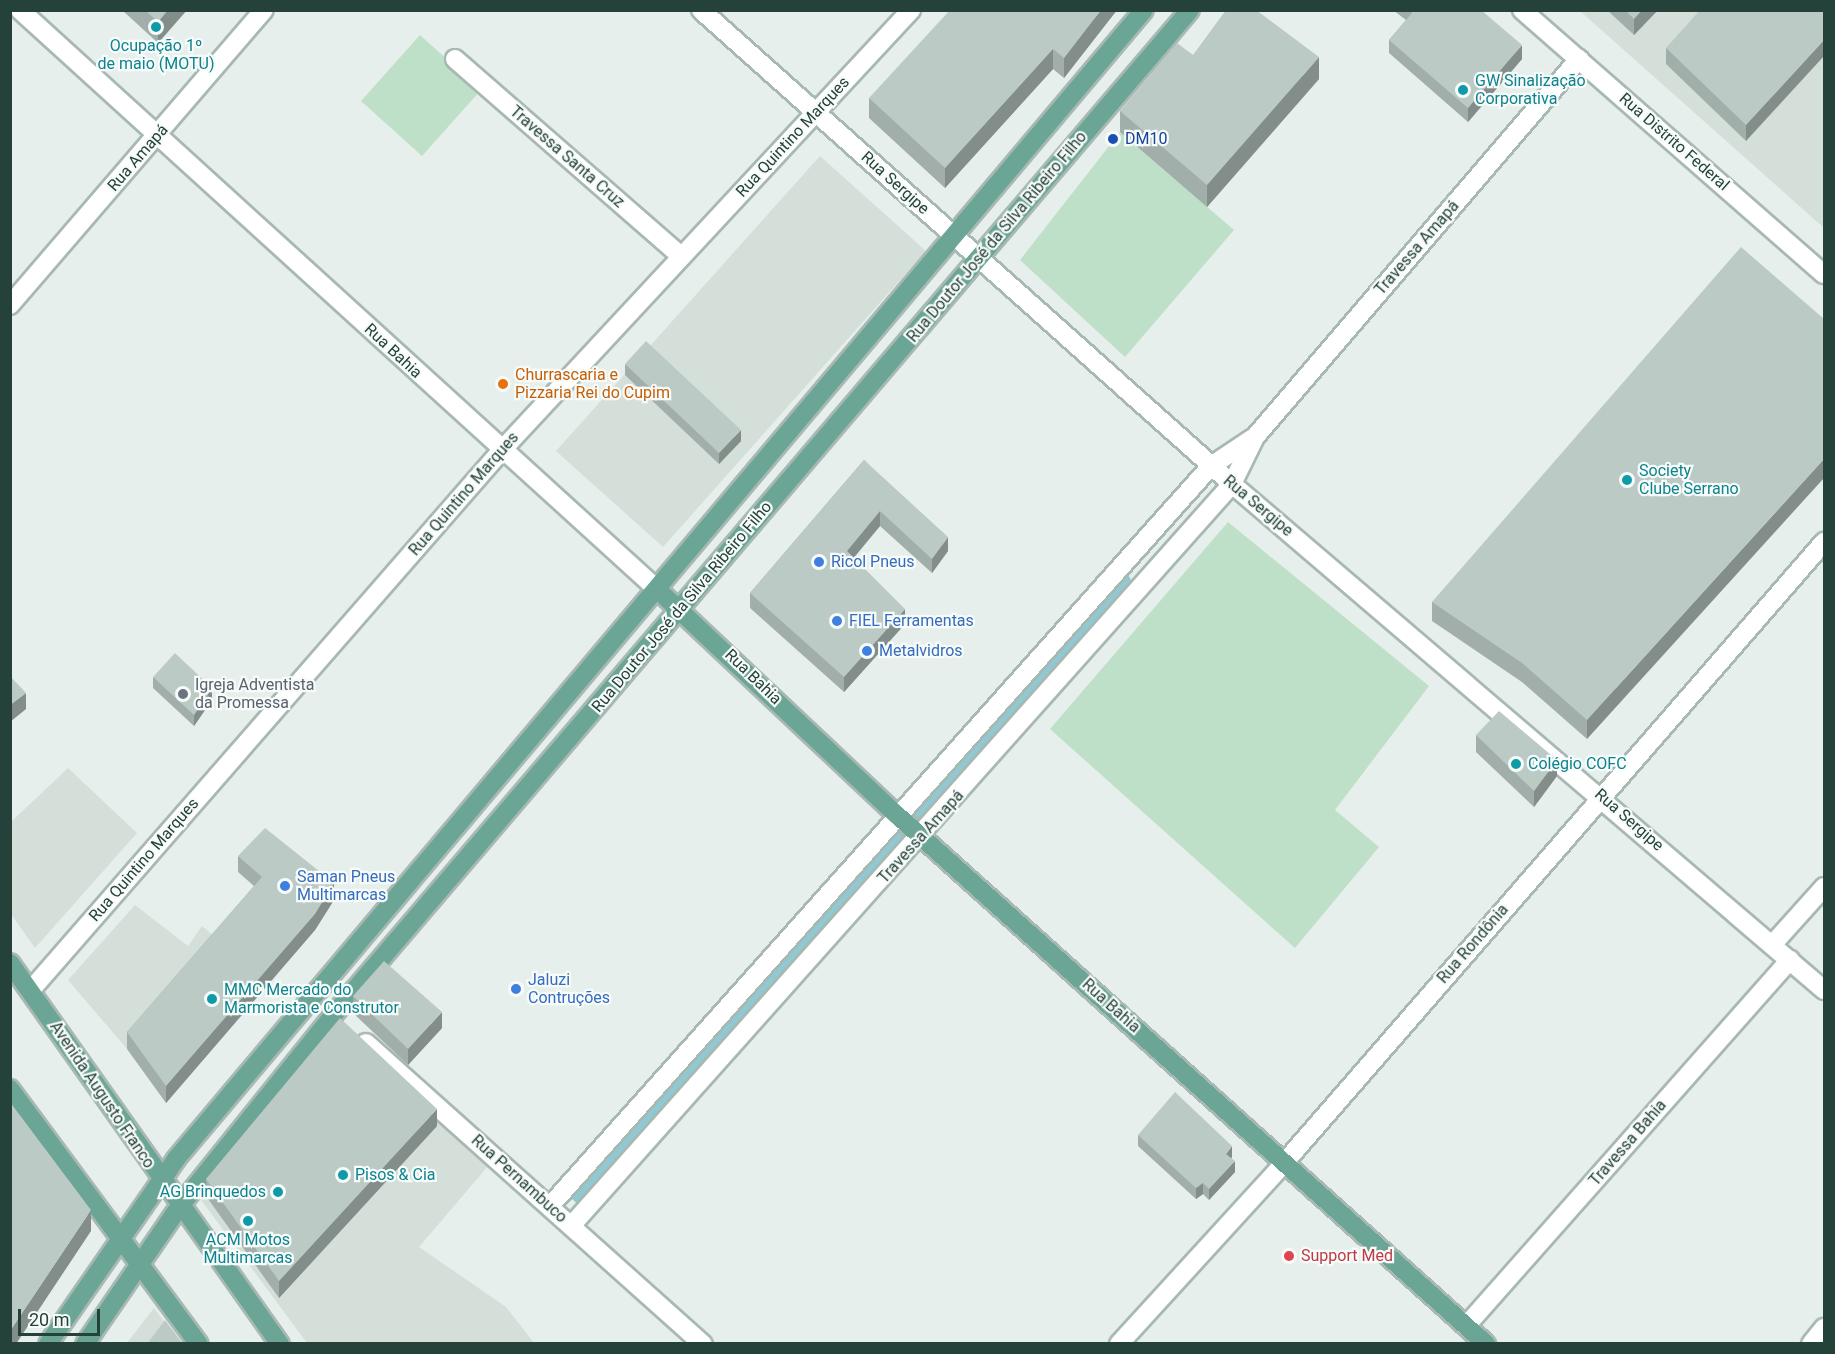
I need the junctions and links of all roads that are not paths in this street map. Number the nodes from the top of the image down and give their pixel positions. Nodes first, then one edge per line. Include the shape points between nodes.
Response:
1 (20, 10) edge
2 (264, 10) edge
3 (701, 10) edge
4 (911, 10) edge
5 (1144, 10) edge
6 (1190, 10) edge
7 (1522, 10) edge
8 (455, 58) dead end
9 (1579, 59) junction
10 (817, 112) junction
11 (158, 135) junction
12 (957, 239) junction
13 (680, 255) junction
14 (980, 259) junction
15 (1824, 274) edge
16 (10, 305) edge
17 (1255, 437) junction
18 (501, 450) junction
19 (1211, 466) junction
20 (1232, 484) junction
21 (1824, 542) edge
22 (659, 591) junction
23 (680, 609) junction
24 (1602, 795) junction
25 (898, 815) junction
26 (922, 836) junction
27 (1824, 887) edge
28 (1772, 945) junction
29 (1790, 960) junction
30 (10, 963) edge
31 (1824, 990) edge
32 (30, 991) junction
33 (334, 1014) junction
34 (10, 1089) edge
35 (1285, 1161) junction
36 (161, 1180) junction
37 (550, 1206) junction
38 (178, 1207) junction
39 (572, 1226) junction
40 (120, 1236) junction
41 (140, 1263) junction
42 (1466, 1326) junction
43 (1824, 1328) edge
44 (48, 1344) edge
45 (85, 1344) edge
46 (199, 1344) edge
47 (280, 1344) edge
48 (703, 1344) edge
49 (1119, 1344) edge
50 (1486, 1344) edge
51 (1811, 1344) edge

1 - 11 street, Rua Bahia
2 - 11 street, Rua Amapá
3 - 10 street, Rua Sergipe
4 - 10 street, Rua Quintino Marques
5 - 12 main road, Rua Doutor José da Silva Ribeiro Filho
6 - 14 main road, Rua Doutor José da Silva Ribeiro Filho
7 - 9 street, Rua Distrito Federal
8 - 13 street, Travessa Santa Cruz
9 - 15 street, Rua Distrito Federal
9 - 17 street, Travessa Amapá
10 - 12 street, Rua Sergipe
10 - 13 street, Rua Quintino Marques
11 - 16 street, Rua Amapá
11 - 18 street, Rua Bahia
12 - 14 street, Rua Sergipe
12 - 22 main road, Rua Doutor José da Silva Ribeiro Filho
13 - 18 street, Rua Quintino Marques
14 - 19 street, Rua Sergipe
14 - 23 main road, Rua Doutor José da Silva Ribeiro Filho
17 - 19 street, Travessa Amapá
17 - 20 street, Travessa Amapá
18 - 22 street, Rua Bahia
18 - 32 street, Rua Quintino Marques
19 - 20 street, Rua Sergipe
19 - 25 street, Travessa Amapá
20 - 24 street, Rua Sergipe
20 - 26 street, Travessa Amapá
21 - 24 street, Rua Rondônia
22 - 23 main road, Rua Bahia
22 - 36 main road, Rua Doutor José da Silva Ribeiro Filho
23 - 25 main road, Rua Bahia
23 - 33 main road, Rua Doutor José da Silva Ribeiro Filho
24 - 28 street, Rua Sergipe
24 - 35 street, Rua Rondônia
25 - 26 main road, Rua Bahia
25 - 37 street, Travessa Amapá
26 - 35 main road, Rua Bahia
26 - 39 street, Travessa Amapá
27 - 28 street
28 - 29 street, Rua Sergipe
29 - 31 street, Rua Sergipe
29 - 42 street, Travessa Bahia
30 - 32 main road, Avenida Augusto Franco
32 - 36 main road, Avenida Augusto Franco
33 - 37 street, Rua Pernambuco
33 - 38 main road, Rua Doutor José da Silva Ribeiro Filho
34 - 40 main road
35 - 42 main road, Rua Bahia
35 - 49 street, Rua Rondônia
36 - 38 main road, Avenida Augusto Franco
36 - 40 main road, Rua Doutor José da Silva Ribeiro Filho
37 - 39 street, Rua Pernambuco
38 - 41 main road, Rua Doutor José da Silva Ribeiro Filho
38 - 47 main road, Avenida Augusto Franco
39 - 48 street, Rua Pernambuco
40 - 41 main road
40 - 44 main road, Rua Doutor José da Silva Ribeiro Filho
41 - 45 main road, Rua Doutor José da Silva Ribeiro Filho
41 - 46 main road
42 - 50 main road, Rua Bahia
43 - 51 street

